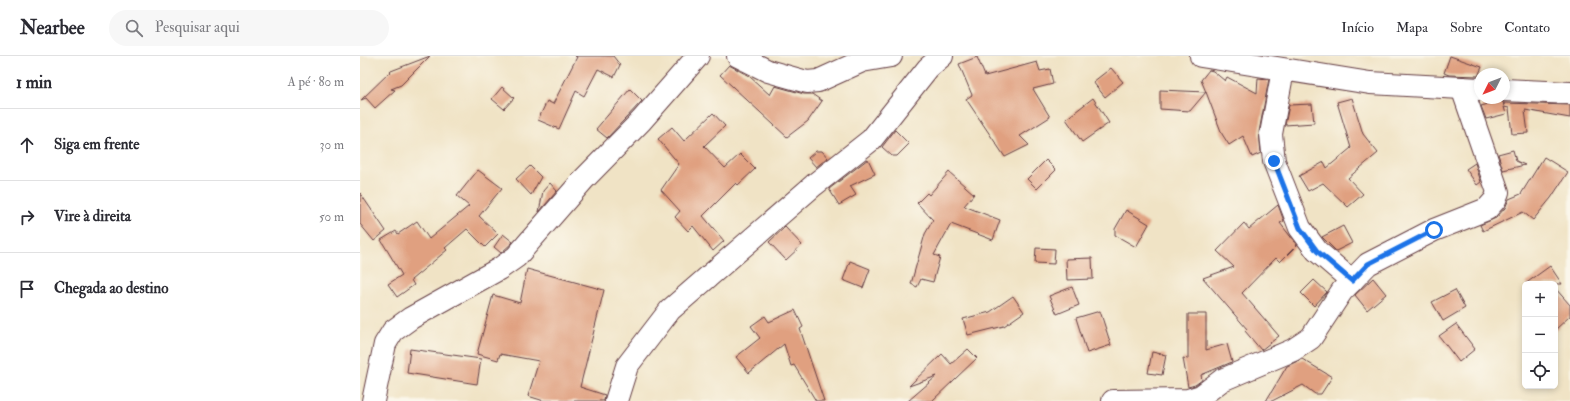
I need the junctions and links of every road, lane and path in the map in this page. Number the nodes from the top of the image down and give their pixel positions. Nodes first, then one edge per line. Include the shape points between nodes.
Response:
1 (698, 56) edge
2 (738, 56) edge
3 (891, 56) edge
4 (942, 56) edge
5 (1202, 56) edge
6 (1283, 70) junction
7 (1471, 88) edge
8 (1510, 90) edge
9 (1570, 93) edge
10 (1352, 281) junction
11 (360, 397) edge
12 (372, 401) edge
13 (616, 401) edge
14 (1113, 401) edge

1 - 12 street via 516,257 393,331 384,344
2 - 3 street via 768,71 807,82 818,81 862,61
4 - 13 street via 928,68 871,140 814,185 670,310 628,366
5 - 6 street
6 - 7 street via 1370,83
6 - 10 street via 1271,134 1274,161 1300,228 1317,251
7 - 10 street via 1498,192 1495,200 1487,209 1434,230 1368,264
8 - 9 street
10 - 14 street via 1342,291 1311,338 1293,350 1222,380 1201,396 1188,400
11 - 12 street

